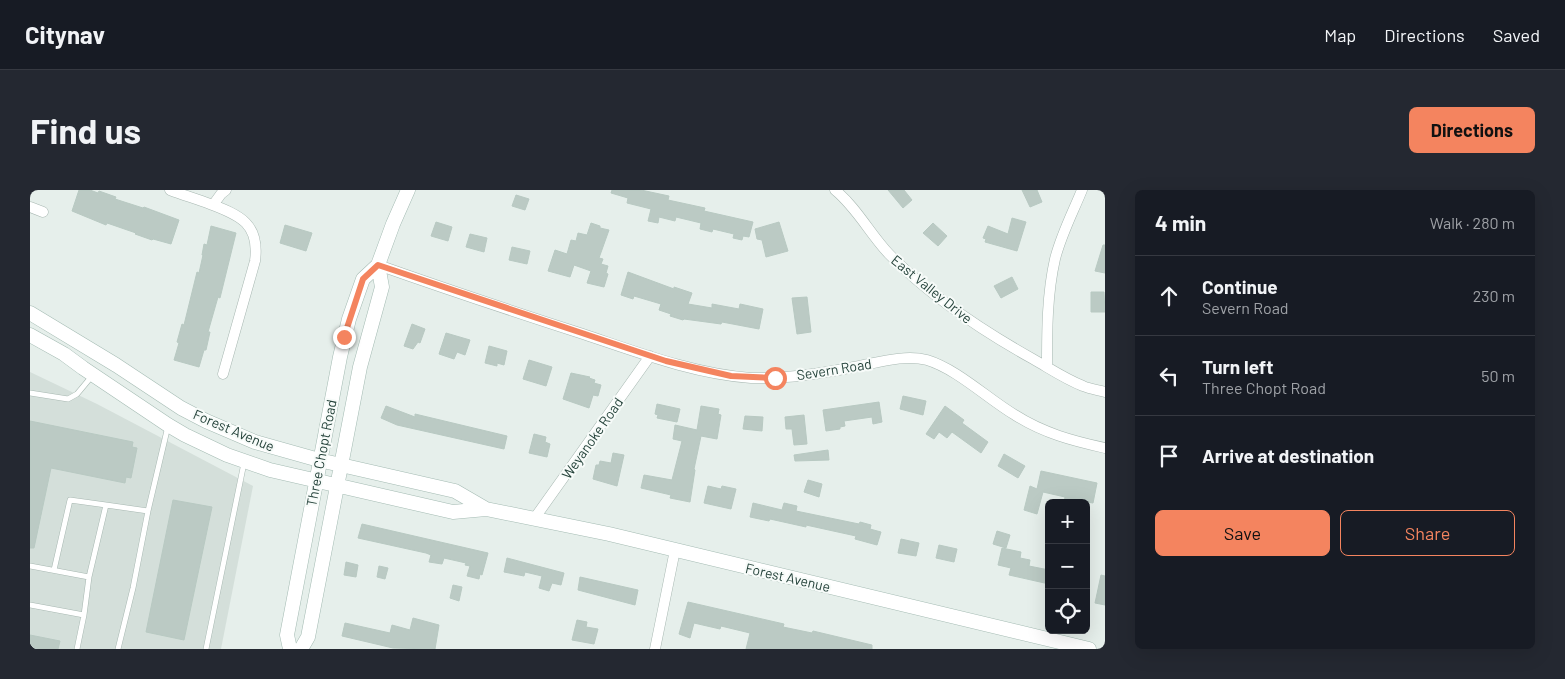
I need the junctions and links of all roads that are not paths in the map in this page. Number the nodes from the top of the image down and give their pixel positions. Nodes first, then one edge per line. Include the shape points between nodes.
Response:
1 (170, 190) edge
2 (226, 190) edge
3 (408, 190) edge
4 (836, 190) edge
5 (1082, 190) edge
6 (213, 205) junction
7 (30, 208) edge
8 (43, 212) dead end
9 (378, 265) junction
10 (30, 313) edge
11 (30, 335) edge
12 (650, 356) junction
13 (1047, 367) junction
14 (223, 374) dead end
15 (93, 375) junction
16 (1105, 392) edge
17 (30, 393) edge
18 (168, 425) junction
19 (1105, 448) edge
20 (320, 460) junction
21 (244, 461) junction
22 (341, 464) junction
23 (315, 480) junction
24 (337, 485) junction
25 (106, 505) junction
26 (486, 509) junction
27 (148, 511) junction
28 (534, 519) junction
29 (675, 550) junction
30 (30, 566) edge
31 (54, 570) junction
32 (89, 578) junction
33 (30, 605) edge
34 (84, 615) junction
35 (118, 648) edge
36 (77, 649) edge
37 (125, 649) edge
38 (206, 649) edge
39 (290, 649) edge
40 (301, 649) edge
41 (655, 649) edge
42 (1089, 649) edge

1 - 6 street
2 - 6 street
3 - 9 main road, Three Chopt Road
4 - 13 street, East Valley Drive via 908,272 975,324
5 - 13 street via 1055,259 1049,298
6 - 14 street via 232,212 245,222 254,236 256,252
7 - 8 street
9 - 12 street, Severn Road
9 - 20 main road, Three Chopt Road via 363,279 349,319
9 - 22 main road, Three Chopt Road via 382,287 360,368
10 - 20 main road, Forest Avenue via 206,421 255,442
11 - 15 main road, Forest Avenue
12 - 19 street, Severn Road via 705,371 751,378 805,376 874,362 927,360 963,379 1034,426 1075,442
12 - 28 street, Weyanoke Road
13 - 16 street, East Valley Drive via 1084,386
15 - 17 lane via 77,394 68,399
15 - 18 main road, Forest Avenue
18 - 21 main road, Forest Avenue
18 - 27 lane
20 - 22 main road, Forest Avenue
20 - 23 main road, Three Chopt Road
21 - 23 main road, Forest Avenue
21 - 38 lane
22 - 24 main road, Three Chopt Road
22 - 26 main road, Forest Avenue via 455,491
23 - 24 main road, Forest Avenue
23 - 39 main road, Three Chopt Road via 287,635
24 - 26 main road, Forest Avenue via 453,512
24 - 40 main road, Three Chopt Road via 308,638
25 - 27 lane
25 - 31 lane via 70,500
25 - 32 lane
26 - 28 main road, Forest Avenue
27 - 35 lane
28 - 29 main road, Forest Avenue
29 - 41 street
29 - 42 main road, Forest Avenue
30 - 31 lane
31 - 32 lane
32 - 34 lane
33 - 34 lane
34 - 36 lane
35 - 37 lane

